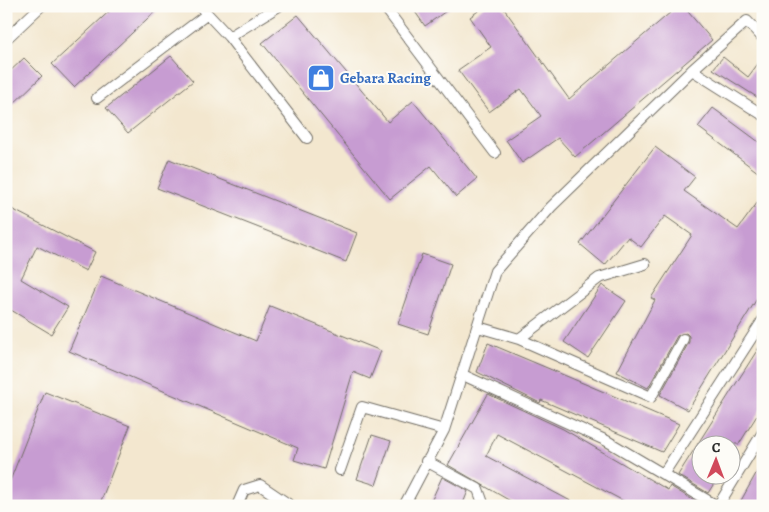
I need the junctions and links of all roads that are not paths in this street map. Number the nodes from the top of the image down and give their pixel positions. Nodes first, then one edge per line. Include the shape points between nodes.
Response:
1 (41, 6) edge
2 (279, 6) edge
3 (384, 6) edge
4 (203, 10) edge
5 (229, 37) junction
6 (763, 38) edge
7 (6, 39) edge
8 (692, 70) junction
9 (97, 98) dead end
10 (763, 115) edge
11 (307, 138) dead end
12 (495, 153) dead end
13 (645, 264) dead end
14 (763, 320) edge
15 (478, 327) junction
16 (519, 339) junction
17 (683, 339) dead end
18 (463, 375) junction
19 (444, 430) junction
20 (763, 432) edge
21 (426, 461) junction
22 (340, 470) dead end
23 (664, 473) junction
24 (406, 505) edge
25 (237, 506) edge
26 (291, 506) edge
27 (484, 506) edge
28 (718, 506) edge

1 - 7 lane
2 - 5 lane
3 - 12 lane
4 - 5 lane
4 - 9 lane
5 - 11 lane
6 - 8 lane via 747,21
8 - 10 lane
8 - 15 lane via 551,207 495,270
13 - 16 lane via 599,278
14 - 23 lane
15 - 16 lane
15 - 18 lane
16 - 17 lane via 650,397
18 - 19 lane
18 - 23 lane via 607,441
19 - 21 lane
19 - 22 lane via 362,407
20 - 28 lane
21 - 24 lane
21 - 27 lane via 478,489
23 - 28 lane
25 - 26 lane via 244,490 260,485

